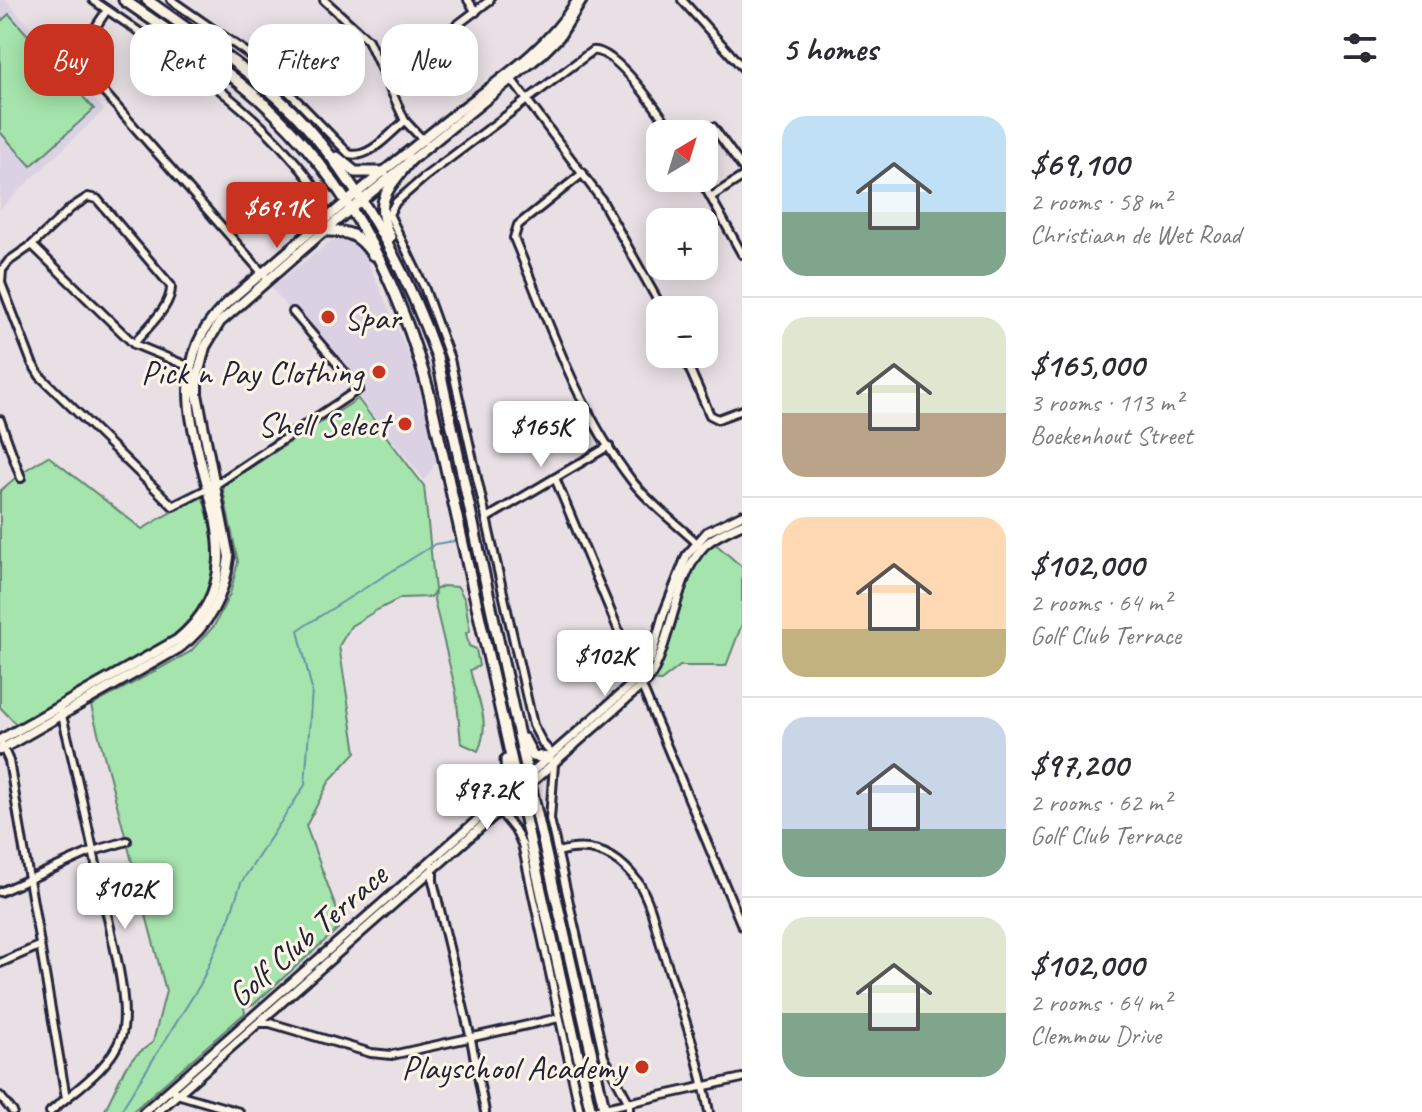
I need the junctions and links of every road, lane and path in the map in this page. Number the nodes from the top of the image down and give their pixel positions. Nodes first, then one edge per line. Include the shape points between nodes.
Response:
1 (93, 0) edge
2 (124, 0) edge
3 (147, 0) edge
4 (171, 0) edge
5 (324, 0) edge
6 (468, 0) edge
7 (490, 0) edge
8 (579, 0) edge
9 (682, 0) edge
10 (107, 10) junction
11 (476, 12) junction
12 (460, 24) edge
13 (381, 64) edge
14 (742, 67) edge
15 (509, 76) junction
16 (395, 96) edge
17 (527, 99) junction
18 (664, 120) edge
19 (405, 121) junction
20 (304, 124) junction
21 (718, 134) edge
22 (426, 142) junction
23 (411, 159) junction
24 (742, 167) edge
25 (384, 172) junction
26 (583, 173) junction
27 (742, 177) edge
28 (708, 192) edge
29 (360, 196) junction
30 (711, 197) junction
31 (349, 204) junction
32 (326, 218) junction
33 (324, 231) junction
34 (32, 245) junction
35 (741, 249) edge
36 (265, 276) junction
37 (391, 281) junction
38 (655, 296) edge
39 (293, 312) dead end
40 (425, 323) junction
41 (134, 344) junction
42 (190, 367) junction
43 (689, 368) edge
44 (742, 410) edge
45 (0, 420) edge
46 (2, 429) edge
47 (609, 446) junction
48 (21, 478) dead end
49 (555, 478) junction
50 (211, 486) junction
51 (742, 515) edge
52 (487, 518) junction
53 (742, 524) edge
54 (699, 545) junction
55 (640, 683) junction
56 (61, 710) junction
57 (515, 718) junction
58 (503, 727) junction
59 (1, 744) edge
60 (551, 759) junction
61 (529, 780) junction
62 (519, 788) junction
63 (497, 806) junction
64 (127, 841) dead end
65 (93, 851) junction
66 (558, 852) junction
67 (430, 870) junction
68 (28, 879) junction
69 (0, 892) edge
70 (742, 926) edge
71 (39, 946) junction
72 (0, 963) edge
73 (559, 1018) junction
74 (255, 1020) junction
75 (471, 1039) junction
76 (742, 1078) edge
77 (704, 1087) junction
78 (174, 1091) junction
79 (0, 1096) edge
80 (66, 1098) junction
81 (629, 1103) junction
82 (213, 1108) edge
83 (605, 1110) edge
84 (13, 1112) edge
85 (50, 1112) edge
86 (144, 1112) edge
87 (157, 1112) edge
88 (239, 1112) edge
89 (485, 1112) edge
90 (587, 1112) edge
91 (629, 1112) edge
92 (709, 1112) edge

1 - 10 street
2 - 31 main road via 267,107
3 - 20 main road via 233,61
4 - 19 street via 246,52 349,154 366,154
5 - 13 street via 368,40
6 - 11 street
7 - 11 street
8 - 15 main road via 549,40
9 - 14 street
10 - 32 street via 216,84 269,132 314,186
10 - 36 street via 81,49 79,62 85,73
11 - 12 street
15 - 17 street
15 - 22 main road
16 - 19 street
17 - 18 street via 586,53 599,50
17 - 26 street
17 - 52 street via 405,194 389,217 424,287 450,359
19 - 22 street
20 - 25 main road via 351,170
20 - 29 main road
21 - 24 street
22 - 23 main road
22 - 25 main road
23 - 29 main road
23 - 40 main road via 390,187 381,212
25 - 29 main road
26 - 38 street
26 - 47 street via 518,225 514,238 576,386
27 - 30 street
28 - 30 street
29 - 31 main road
29 - 40 main road
30 - 35 street
31 - 32 main road
31 - 33 main road
31 - 37 main road
32 - 36 main road
33 - 36 main road
33 - 37 main road via 359,238
34 - 41 street
34 - 41 street via 71,208 88,197 97,199 171,286 167,302
34 - 50 street via 7,263 1,277 36,370 169,505
36 - 42 main road via 228,301 210,322
36 - 50 main road via 220,322 200,365 197,394
37 - 58 main road via 429,393
39 - 50 street via 359,389
40 - 57 main road via 437,357
41 - 42 street
42 - 50 main road via 189,405
43 - 44 street via 712,416 722,419
45 - 46 street
46 - 48 street
47 - 49 street
47 - 54 street via 635,484
49 - 52 street
49 - 55 street
50 - 56 main road via 229,557 211,615 179,648
51 - 54 street via 707,532
52 - 60 street via 533,725
53 - 54 street
54 - 55 street, Golf Club Terrace via 655,670
55 - 60 street, Golf Club Terrace
55 - 70 street
56 - 59 main road
56 - 65 street
57 - 60 main road via 531,754
57 - 61 main road
58 - 62 main road
58 - 63 main road via 507,776
59 - 68 street
60 - 61 street, Golf Club Terrace
60 - 66 street via 550,819
61 - 62 street, Golf Club Terrace
61 - 83 main road
62 - 63 street, Golf Club Terrace
62 - 90 main road
63 - 67 street, Golf Club Terrace
63 - 73 street via 522,844
64 - 65 street
65 - 68 street
65 - 80 street via 124,1024 109,1057
66 - 77 street via 596,848 637,882
66 - 81 street via 604,1057
67 - 74 street, Golf Club Terrace
67 - 75 street
68 - 69 street
68 - 71 street
71 - 72 street
71 - 80 street
73 - 75 street
73 - 90 street
74 - 75 street via 382,1055
74 - 78 street, Golf Club Terrace
75 - 89 street
76 - 77 street
77 - 81 street
77 - 92 street
78 - 82 street
78 - 86 street, Golf Club Terrace
78 - 87 street, Golf Club Terrace
79 - 84 street
80 - 85 street
81 - 83 street
81 - 91 street
82 - 88 street
83 - 90 street

